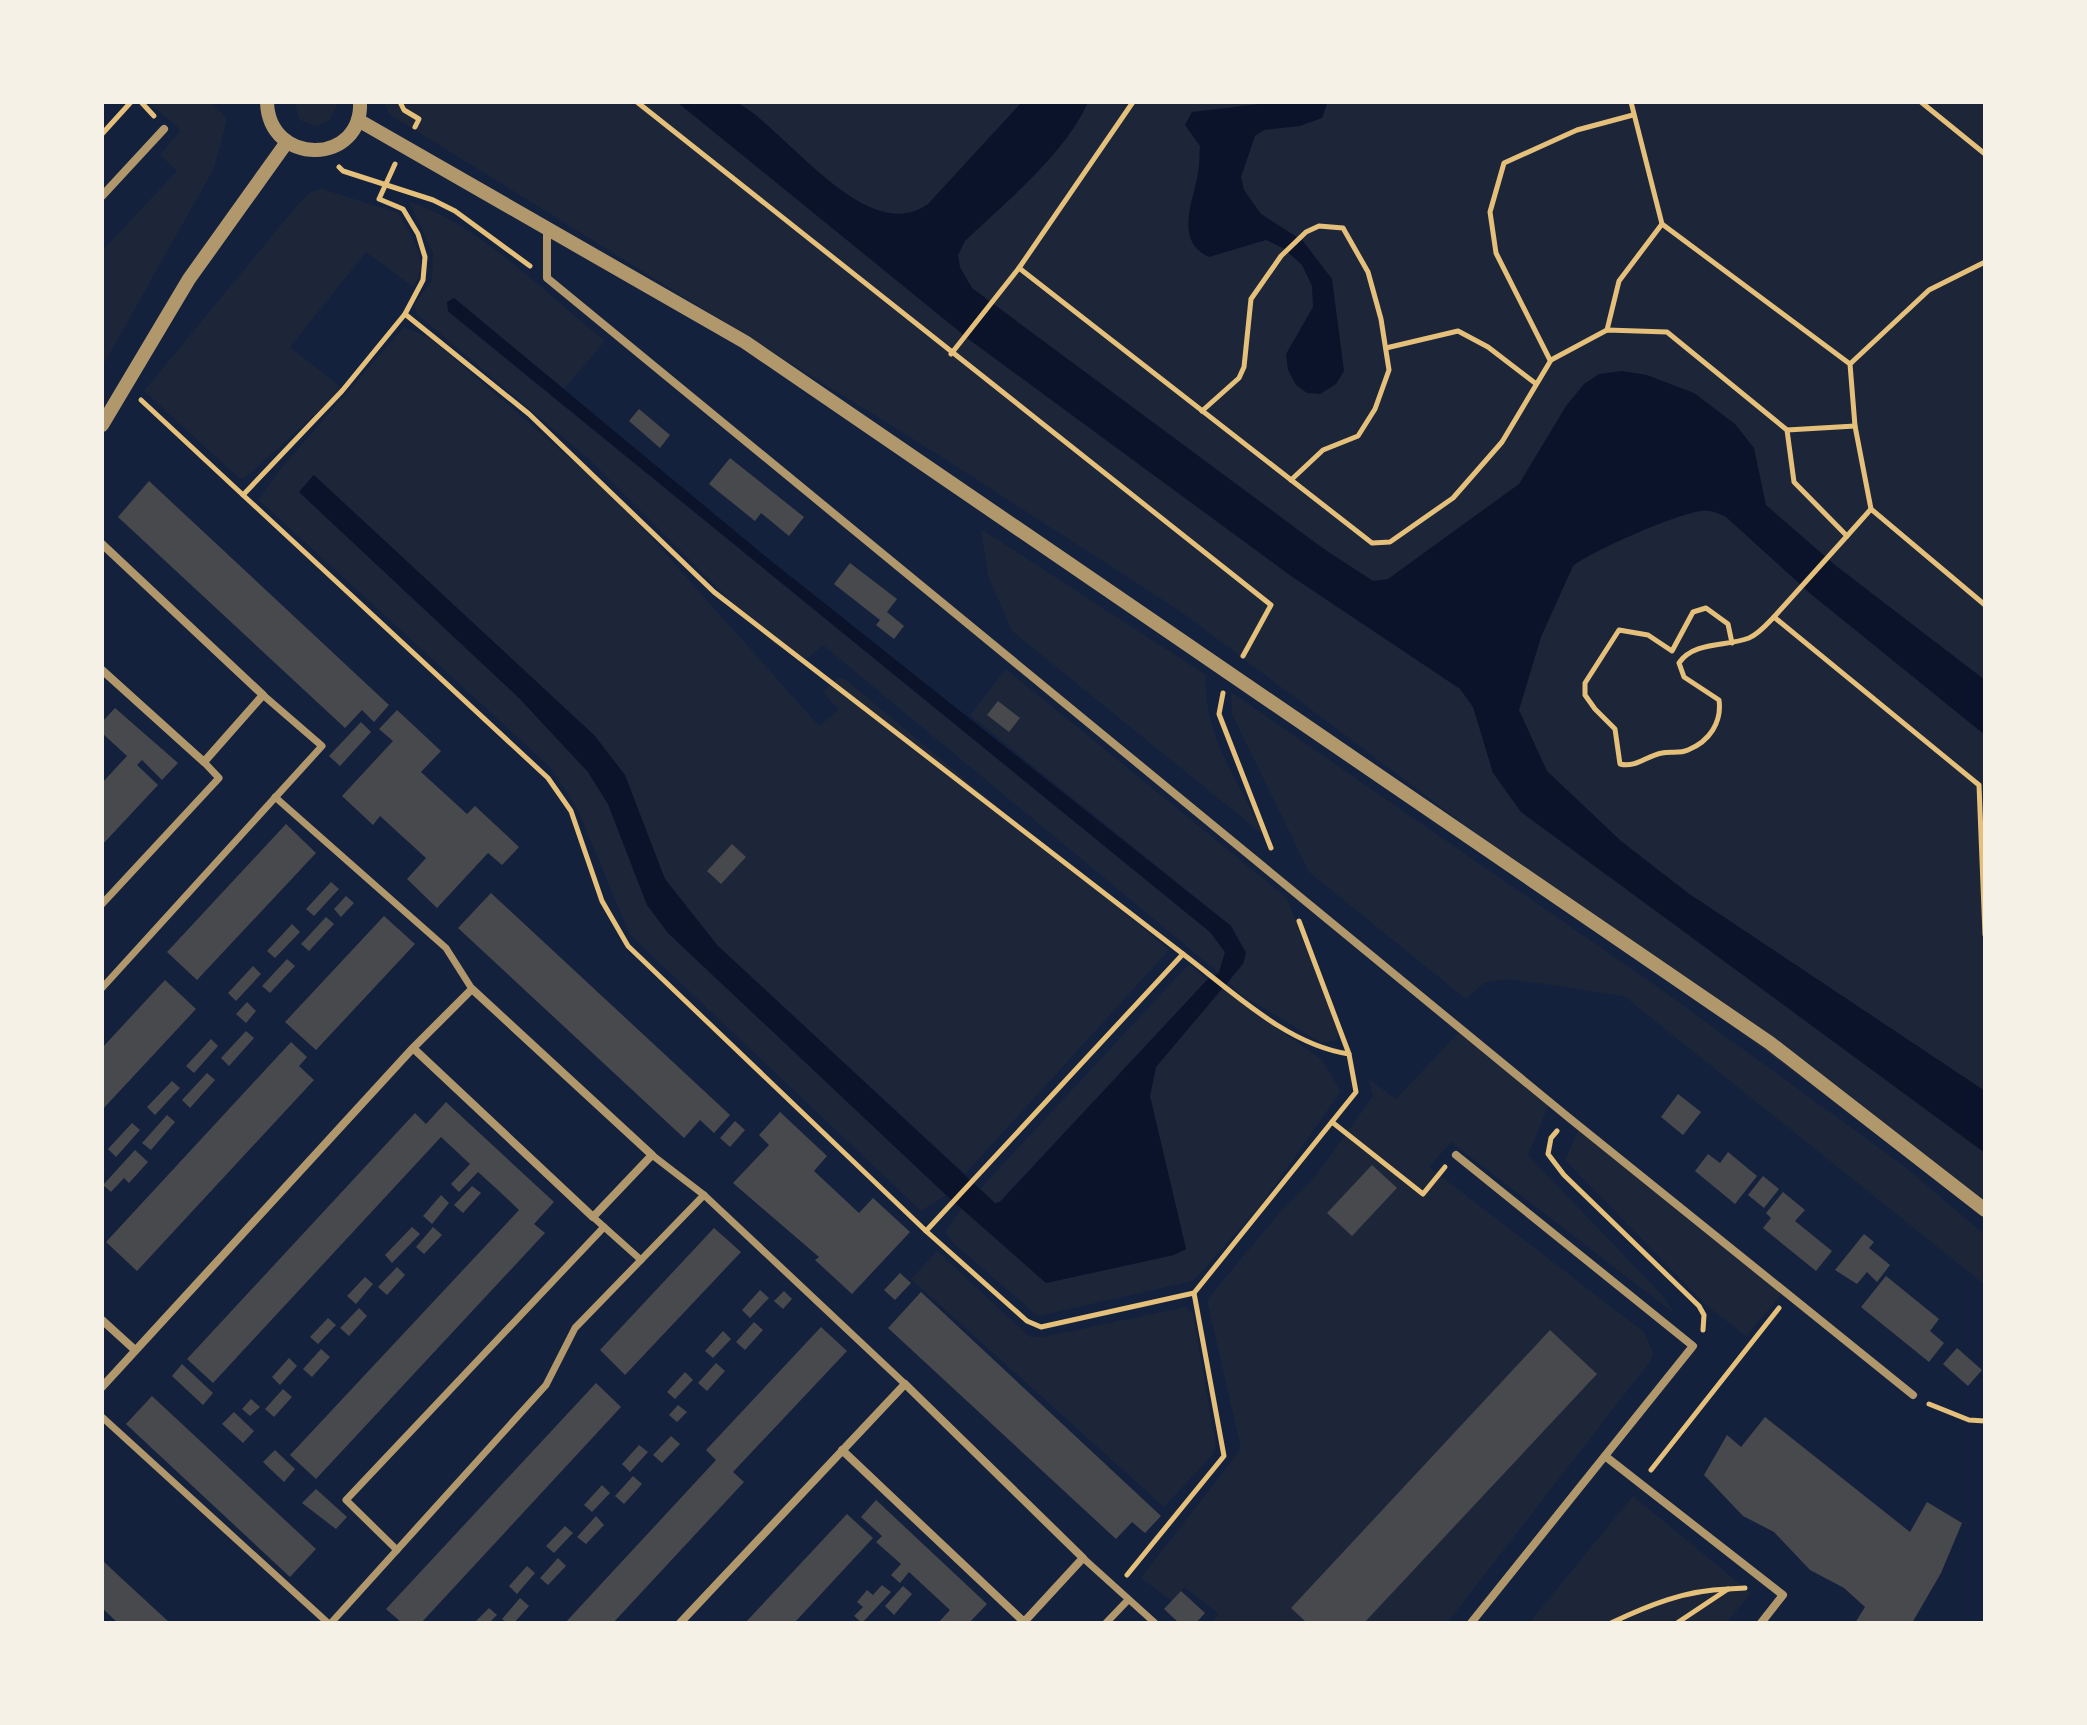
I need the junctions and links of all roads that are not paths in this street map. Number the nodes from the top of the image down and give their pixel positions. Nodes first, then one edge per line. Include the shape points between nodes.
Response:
1 (267, 102) edge
2 (360, 102) edge
3 (358, 120) junction
4 (164, 129) dead end
5 (287, 142) junction
6 (102, 196) edge
7 (547, 226) junction
8 (102, 425) edge
9 (102, 544) edge
10 (102, 670) edge
11 (263, 695) junction
12 (204, 762) junction
13 (275, 797) junction
14 (102, 904) edge
15 (102, 988) edge
16 (472, 989) junction
17 (413, 1048) junction
18 (652, 1155) junction
19 (1456, 1155) road end
20 (704, 1195) junction
21 (1985, 1210) edge
22 (593, 1217) junction
23 (604, 1227) junction
24 (641, 1260) junction
25 (102, 1320) edge
26 (135, 1350) junction
27 (905, 1384) junction
28 (102, 1387) edge
29 (1913, 1395) road end
30 (102, 1417) edge
31 (842, 1450) junction
32 (1605, 1456) junction
33 (397, 1550) junction
34 (1083, 1558) junction
35 (1128, 1600) junction
36 (1024, 1622) edge
37 (330, 1623) edge
38 (680, 1623) edge
39 (1106, 1623) edge
40 (1155, 1623) edge
41 (1471, 1623) edge
42 (1761, 1623) edge

1 - 5 street via 272,126
2 - 3 street
3 - 5 street via 341,142 323,150 304,150
3 - 7 street
4 - 6 street
5 - 8 street via 189,279
7 - 21 street via 745,342 1770,1043
7 - 29 street via 547,278
9 - 11 street
10 - 12 street
11 - 12 street
11 - 13 street via 322,746
12 - 14 street via 219,778
13 - 15 street
13 - 16 street via 446,948
16 - 17 street
16 - 18 street
17 - 22 street
17 - 26 street
18 - 20 street
18 - 22 street
19 - 32 street via 1693,1346
20 - 24 street
20 - 27 street
22 - 23 street
23 - 24 street
23 - 33 street via 346,1500
24 - 33 street via 575,1328 546,1385
25 - 26 street
26 - 28 street
27 - 31 street
27 - 34 street
30 - 37 street
31 - 36 street
31 - 38 street
32 - 41 street
32 - 42 street via 1783,1595
33 - 37 street
34 - 35 street
34 - 36 street
35 - 39 street
35 - 40 street

